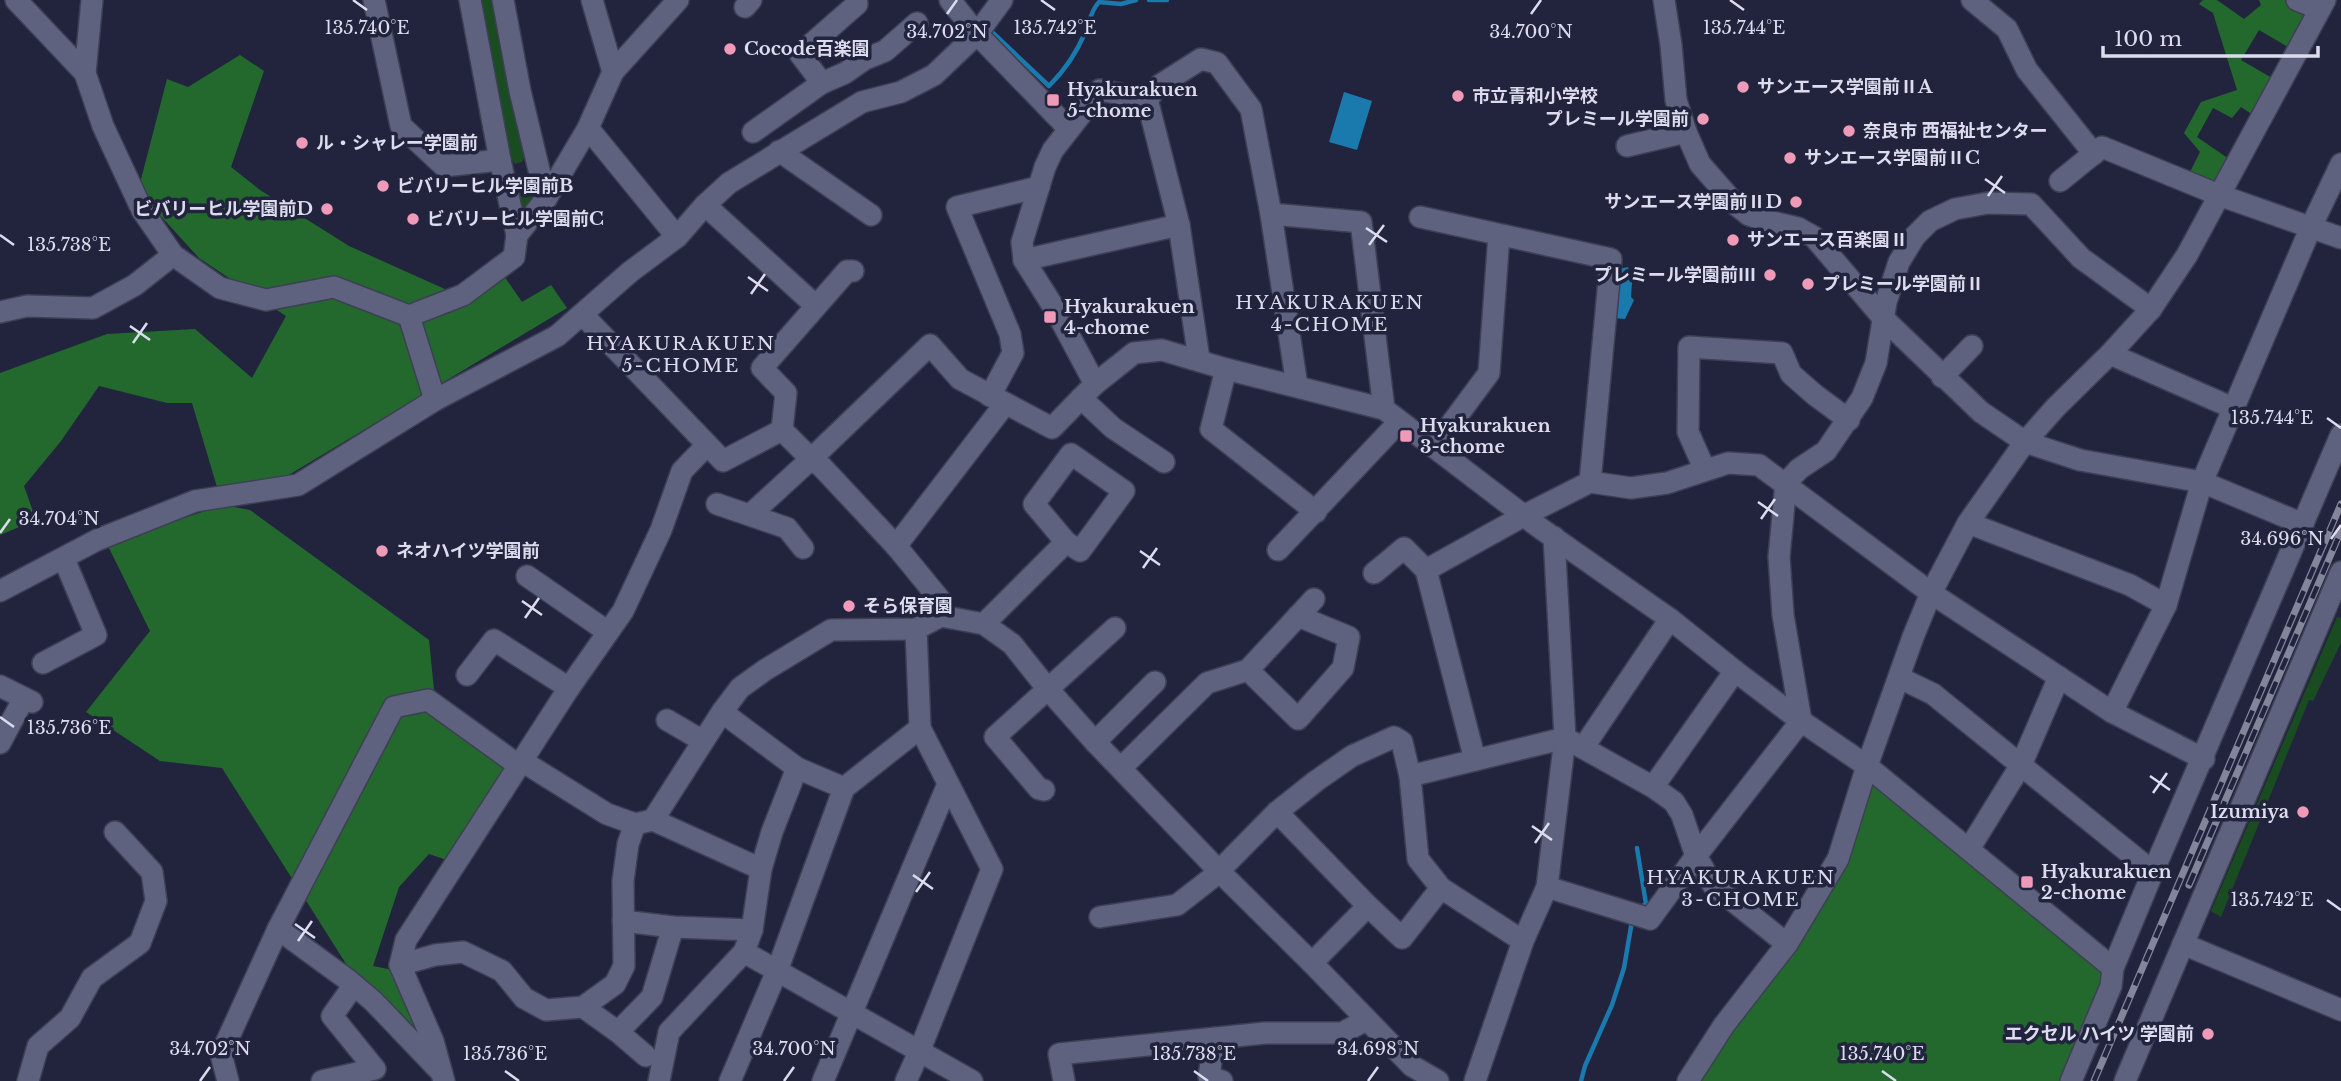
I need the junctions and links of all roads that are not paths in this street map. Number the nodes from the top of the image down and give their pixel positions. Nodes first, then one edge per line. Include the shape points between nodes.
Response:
1 (16, 0) edge
2 (92, 0) edge
3 (374, 0) edge
4 (470, 0) edge
5 (503, 0) edge
6 (592, 0) edge
7 (678, 0) edge
8 (950, 0) edge
9 (1002, 0) edge
10 (1664, 0) edge
11 (1972, 0) edge
12 (2297, 0) edge
13 (857, 4) dead end
14 (2322, 5) edge
15 (917, 23) dead end
16 (976, 34) junction
17 (613, 72) junction
18 (85, 73) junction
19 (845, 73) junction
20 (822, 83) junction
21 (1147, 99) junction
22 (862, 102) junction
23 (588, 128) junction
24 (1069, 129) junction
25 (752, 132) dead end
26 (1686, 132) junction
27 (1627, 146) dead end
28 (779, 151) junction
29 (2094, 154) junction
30 (500, 160) junction
31 (2341, 164) edge
32 (2060, 181) dead end
33 (1039, 187) junction
34 (2219, 195) junction
35 (546, 200) junction
36 (705, 205) junction
37 (1271, 214) junction
38 (871, 215) dead end
39 (1420, 217) dead end
40 (1179, 225) junction
41 (2311, 227) junction
42 (517, 234) junction
43 (1499, 234) junction
44 (677, 237) junction
45 (2341, 238) edge
46 (173, 255) junction
47 (1024, 260) junction
48 (853, 271) dead end
49 (816, 306) junction
50 (2151, 309) junction
51 (0, 312) edge
52 (582, 314) junction
53 (409, 316) junction
54 (1884, 319) junction
55 (1972, 346) dead end
56 (2110, 354) junction
57 (1199, 359) junction
58 (1226, 369) junction
59 (1942, 377) junction
60 (1297, 386) junction
61 (1088, 391) junction
62 (435, 400) junction
63 (998, 400) junction
64 (2233, 408) junction
65 (1391, 416) junction
66 (1849, 420) junction
67 (782, 430) junction
68 (2341, 435) edge
69 (2025, 442) junction
70 (707, 444) junction
71 (1434, 447) junction
72 (811, 459) junction
73 (1164, 462) dead end
74 (1705, 470) junction
75 (1590, 482) junction
76 (2202, 482) junction
77 (1786, 483) junction
78 (717, 504) dead end
79 (1316, 512) junction
80 (1525, 515) junction
81 (750, 516) junction
82 (1968, 523) junction
83 (2304, 524) junction
84 (1554, 537) junction
85 (1066, 542) junction
86 (896, 546) junction
87 (803, 548) dead end
88 (1278, 550) dead end
89 (64, 559) junction
90 (1426, 570) junction
91 (2341, 572) edge
92 (1374, 573) dead end
93 (527, 576) dead end
94 (0, 591) edge
95 (1931, 593) junction
96 (1314, 599) dead end
97 (2166, 605) junction
98 (941, 616) junction
99 (1297, 616) junction
100 (1670, 619) junction
101 (984, 624) junction
102 (1115, 628) dead end
103 (916, 629) junction
104 (608, 632) junction
105 (43, 663) dead end
106 (1248, 670) junction
107 (1735, 671) junction
108 (467, 675) dead end
109 (2059, 677) junction
110 (1900, 678) junction
111 (1155, 682) dead end
112 (0, 687) edge
113 (569, 688) junction
114 (1047, 688) junction
115 (722, 712) junction
116 (2112, 712) junction
117 (667, 720) dead end
118 (1801, 721) junction
119 (920, 728) junction
120 (703, 741) junction
121 (1095, 742) junction
122 (0, 743) edge
123 (1574, 743) junction
124 (2204, 759) junction
125 (1475, 760) junction
126 (522, 761) junction
127 (2021, 765) junction
128 (1867, 766) junction
129 (797, 768) junction
130 (1121, 768) junction
131 (1410, 776) junction
132 (948, 784) junction
133 (1653, 787) junction
134 (844, 788) junction
135 (1044, 790) dead end
136 (1278, 812) junction
137 (644, 822) junction
138 (115, 832) dead end
139 (1969, 849) junction
140 (1696, 856) junction
141 (761, 869) junction
142 (1219, 872) junction
143 (2153, 872) junction
144 (1547, 887) junction
145 (1441, 888) junction
146 (1368, 906) junction
147 (1100, 916) dead end
148 (624, 921) junction
149 (673, 927) junction
150 (278, 929) junction
151 (752, 930) junction
152 (1522, 941) junction
153 (1787, 944) junction
154 (2183, 944) junction
155 (744, 952) junction
156 (1312, 962) junction
157 (400, 965) junction
158 (2113, 968) junction
159 (777, 971) junction
160 (354, 985) junction
161 (583, 1007) junction
162 (2341, 1010) edge
163 (851, 1013) junction
164 (1366, 1020) junction
165 (618, 1032) junction
166 (1213, 1039) junction
167 (919, 1052) junction
168 (646, 1056) dead end
169 (443, 1077) edge
170 (28, 1081) edge
171 (228, 1081) edge
172 (322, 1081) edge
173 (659, 1081) edge
174 (730, 1081) edge
175 (823, 1081) edge
176 (906, 1081) edge
177 (972, 1081) edge
178 (1063, 1081) edge
179 (1222, 1081) edge
180 (1438, 1081) edge
181 (1475, 1081) edge
182 (1688, 1081) edge
183 (2071, 1081) edge
184 (2125, 1081) edge

1 - 18 street
2 - 18 street
3 - 30 street via 401,126 444,166
4 - 30 street
5 - 35 street
6 - 17 street
7 - 17 street
8 - 16 street
9 - 16 street
10 - 26 street via 1676,100
11 - 29 street via 2007,29 2027,70
12 - 14 street
13 - 20 street via 800,54
14 - 34 street
15 - 19 street via 885,51
16 - 22 street via 934,75 901,92
16 - 24 street
17 - 23 street
18 - 46 street via 103,126 142,210
19 - 20 street
19 - 22 street
20 - 25 street
21 - 24 street via 1100,90
21 - 37 street via 1160,85 1201,59 1217,63 1251,109
21 - 40 street
22 - 28 street
23 - 35 street
23 - 44 street
24 - 33 street via 1053,150
26 - 27 street
26 - 54 street via 1700,164 1735,204 1749,215 1814,237
28 - 36 street via 729,183
28 - 38 street
29 - 32 street
29 - 34 street via 2102,147
30 - 42 street
31 - 41 street
33 - 47 street via 1022,242
33 - 63 street via 957,207 1010,334 1013,353
34 - 41 street
34 - 50 street via 2188,255
35 - 42 street
36 - 44 street
36 - 49 street
37 - 60 street
37 - 65 street via 1361,222
39 - 43 street
40 - 47 street
40 - 57 street
41 - 45 street
41 - 64 street
42 - 53 street via 514,257 463,295
43 - 71 street via 1489,373
43 - 75 street via 1611,259
44 - 52 street
46 - 51 street via 135,285 93,308 27,306
46 - 53 street via 220,288 265,300 334,286
47 - 61 street via 1056,311
48 - 49 street
49 - 67 street via 762,368 786,393
50 - 54 street via 2081,258 2031,204 1988,203 1955,209 1930,221 1915,236 1899,262
50 - 56 street
52 - 62 street via 557,335
52 - 70 street
53 - 62 street
54 - 59 street
54 - 66 street via 1875,362
55 - 59 street
56 - 64 street
56 - 69 street
57 - 58 street
57 - 61 street via 1162,349 1134,352
58 - 60 street
58 - 79 street via 1211,429
59 - 69 street via 1980,412
60 - 65 street
61 - 63 street via 1052,428
61 - 73 street via 1112,428
62 - 89 street via 298,485 195,501 97,540
63 - 72 street via 960,379 930,345
63 - 86 street
64 - 76 street
65 - 71 street
65 - 79 street
66 - 74 street via 1791,374 1782,353 1689,347 1688,432
66 - 77 street via 1826,451
67 - 70 street via 723,461
67 - 72 street
68 - 83 street
69 - 76 street via 2080,460
69 - 82 street
70 - 104 street via 682,471 650,553
71 - 80 street
72 - 81 street
72 - 86 street
74 - 75 street via 1667,483 1631,488
74 - 77 street via 1728,463 1759,465
75 - 80 street
76 - 83 street
76 - 97 street
77 - 95 street
77 - 118 street via 1780,568
78 - 81 street
79 - 88 street
80 - 84 street
80 - 90 street
81 - 87 street via 787,528
82 - 95 street
82 - 97 street via 2130,585
83 - 124 street
84 - 100 street
84 - 123 street
85 - 85 street via 1080,551 1124,491 1071,454 1034,505
85 - 101 street
86 - 98 street via 942,602
89 - 94 street
89 - 105 street via 96,635
90 - 92 street via 1404,548
90 - 125 street
91 - 154 street
93 - 104 street
95 - 109 street
95 - 110 street
96 - 99 street
97 - 116 street
98 - 101 street
98 - 103 street
99 - 106 street
99 - 106 street via 1349,637 1343,668 1298,719
100 - 107 street
100 - 123 street
101 - 114 street via 1012,644
102 - 114 street
103 - 115 street via 831,630 740,688
103 - 119 street
104 - 113 street
106 - 130 street via 1207,683
107 - 118 street
107 - 133 street
108 - 113 street via 494,640
109 - 116 street
109 - 127 street
110 - 127 street via 1933,694
110 - 128 street
111 - 121 street
112 - 122 street via 28,700
113 - 126 street
114 - 121 street
114 - 135 street via 995,737
115 - 120 street
115 - 129 street
116 - 124 street
117 - 120 street
118 - 128 street
118 - 140 street
119 - 132 street
119 - 134 street
120 - 137 street
121 - 130 street
123 - 125 street
123 - 133 street
123 - 144 street
124 - 143 street
125 - 131 street
126 - 137 street via 607,814
126 - 150 street via 514,762 428,700 394,707
126 - 157 street via 406,940
127 - 139 street
127 - 143 street
128 - 139 street
128 - 153 street via 1838,859
129 - 134 street
129 - 141 street
130 - 142 street
131 - 136 street via 1402,742 1394,737 1352,755
131 - 145 street via 1418,859
132 - 163 street
132 - 167 street via 992,869
133 - 140 street via 1674,802
134 - 159 street
136 - 142 street
136 - 146 street
137 - 141 street
137 - 148 street via 628,844
138 - 170 street via 152,872 156,901 140,943 92,978 71,1018 38,1046
139 - 158 street
140 - 144 street via 1650,919
140 - 153 street via 1713,885
141 - 151 street
142 - 147 street via 1177,905
142 - 156 street
143 - 158 street
144 - 152 street
145 - 146 street via 1402,938
145 - 152 street
146 - 156 street
148 - 149 street
148 - 161 street via 624,966 615,984
149 - 151 street
149 - 165 street via 652,997
150 - 160 street
150 - 171 street via 222,1054
151 - 155 street
152 - 181 street
153 - 182 street via 1724,1025
154 - 162 street
154 - 184 street
155 - 159 street
155 - 173 street via 669,1032
156 - 164 street
157 - 161 street via 463,951 502,971 524,998 546,1010
157 - 169 street via 433,1041
158 - 183 street via 2111,986
159 - 163 street
159 - 174 street
160 - 169 street
160 - 172 street via 332,1016 375,1069
161 - 165 street
163 - 167 street
163 - 175 street
164 - 166 street via 1342,1032
164 - 180 street via 1412,1066
165 - 168 street
166 - 178 street via 1059,1054
166 - 179 street via 1209,1077
167 - 176 street
167 - 177 street

